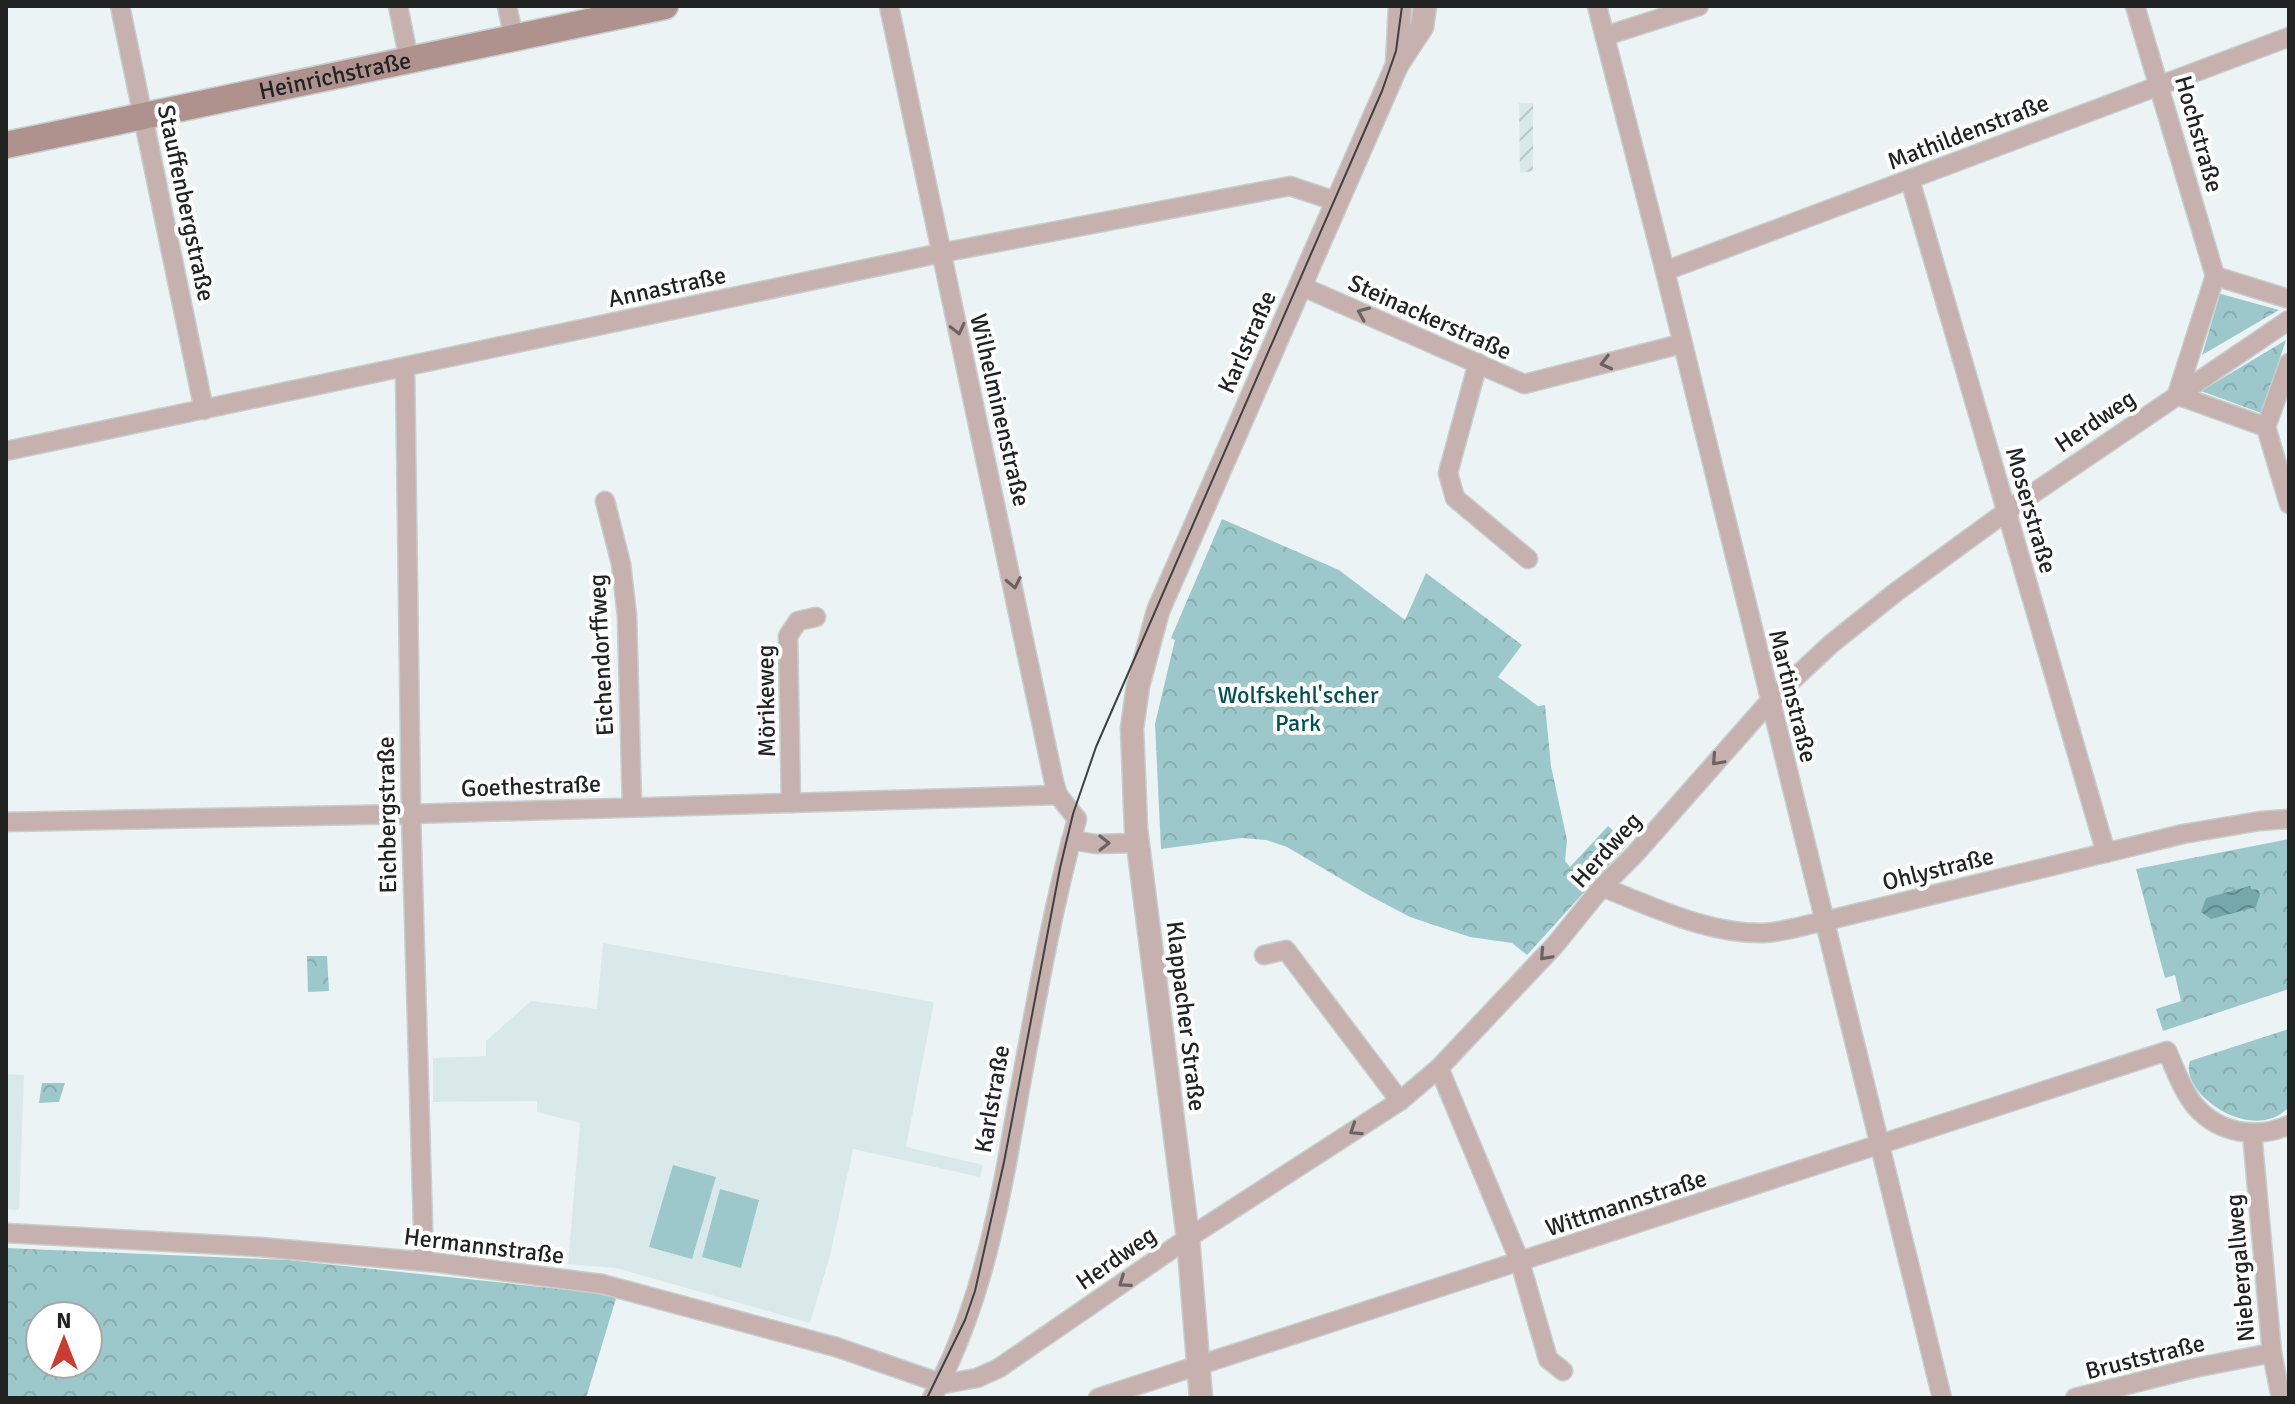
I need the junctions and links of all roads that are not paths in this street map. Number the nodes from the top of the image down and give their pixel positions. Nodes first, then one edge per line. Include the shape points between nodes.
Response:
1 (120, 6) edge
2 (398, 6) edge
3 (507, 6) edge
4 (665, 6) edge
5 (889, 6) edge
6 (1400, 6) edge
7 (1425, 6) edge
8 (1597, 6) edge
9 (1699, 6) edge
10 (2135, 6) edge
11 (1605, 36) junction
12 (2289, 37) edge
13 (514, 38) junction
14 (409, 60) junction
15 (1397, 65) junction
16 (2160, 84) junction
17 (143, 116) junction
18 (6, 145) edge
19 (1910, 180) junction
20 (1338, 202) junction
21 (941, 253) junction
22 (1665, 271) junction
23 (2215, 276) junction
24 (1301, 286) junction
25 (2289, 299) edge
26 (2289, 320) edge
27 (1681, 344) junction
28 (1478, 363) junction
29 (2289, 363) edge
30 (405, 367) junction
31 (2177, 395) junction
32 (204, 410) junction
33 (2266, 427) junction
34 (6, 451) edge
35 (605, 501) dead end
36 (2289, 504) edge
37 (2007, 511) junction
38 (1528, 559) dead end
39 (816, 617) dead end
40 (1149, 641) joint
41 (1769, 702) junction
42 (1058, 795) junction
43 (791, 803) junction
44 (632, 807) junction
45 (411, 814) junction
46 (1077, 819) joint
47 (2289, 819) edge
48 (6, 822) edge
49 (1071, 840) junction
50 (1137, 843) junction
51 (2106, 853) junction
52 (1602, 887) junction
53 (1825, 921) junction
54 (1264, 955) dead end
55 (1439, 1068) junction
56 (1400, 1101) junction
57 (2289, 1125) edge
58 (2252, 1133) junction
59 (1881, 1145) junction
60 (6, 1233) edge
61 (1188, 1238) junction
62 (424, 1261) junction
63 (1520, 1262) junction
64 (2272, 1353) junction
65 (1199, 1366) junction
66 (1563, 1371) dead end
67 (940, 1391) edge
68 (1098, 1398) edge
69 (1201, 1398) edge
70 (1942, 1398) edge
71 (2075, 1398) edge
72 (2281, 1398) edge

1 - 17 street, Stauffenbergstraße
2 - 14 street
3 - 13 street
4 - 13 main road, Heinrichstraße
5 - 21 street, Wilhelminenstraße
6 - 15 street, Karlstraße
7 - 15 street, Karlstraße via 1422,27
8 - 11 street, Martinstraße
9 - 11 street
10 - 16 street, Hochstraße
11 - 22 street, Martinstraße
12 - 16 street, Mathildenstraße
13 - 14 main road, Heinrichstraße
14 - 17 main road, Heinrichstraße
15 - 20 street, Karlstraße
16 - 19 street, Mathildenstraße
16 - 23 street, Hochstraße
17 - 18 main road, Heinrichstraße
17 - 32 street, Stauffenbergstraße
19 - 22 street, Mathildenstraße
19 - 37 street, Moserstraße
20 - 21 street, Annastraße via 1290,186
20 - 24 street, Karlstraße
21 - 30 street, Annastraße
21 -> 42 street, Wilhelminenstraße
22 - 27 street, Martinstraße
23 - 25 street
23 - 31 street
28 -> 24 street, Steinackerstraße
24 - 40 street, Karlstraße
26 - 31 street, Herdweg
27 -> 28 street, Steinackerstraße via 1524,384
27 - 41 street, Martinstraße
28 - 38 street via 1448,473 1455,498
29 - 33 street
30 - 32 street, Annastraße
30 - 45 street, Eichbergstraße
31 - 33 street
31 - 37 street, Herdweg
32 - 34 street, Annastraße
33 - 36 street
35 - 44 street, Eichendorffweg via 627,616
37 - 41 street, Herdweg via 1831,644
37 - 51 street, Moserstraße
39 - 43 street, Mörikeweg via 798,621 788,636
40 - 50 street, Klappacher Straße via 1132,728
41 -> 52 street, Herdweg
41 - 53 street, Martinstraße
42 - 43 street, Goethestraße
42 - 46 street, Wilhelminenstraße
43 - 44 street, Goethestraße
44 - 45 street, Goethestraße
45 - 48 street, Goethestraße
45 - 62 street, Eichbergstraße
46 - 49 street, Karlstraße
47 - 51 street, Ohlystraße via 2183,834
49 -> 50 street
49 - 67 street, Karlstraße via 977,1292
50 - 61 street, Klappacher Straße
51 - 53 street, Ohlystraße
52 - 53 street, Ohlystraße via 1688,921 1748,932
52 -> 55 street, Herdweg
53 - 59 street, Martinstraße
54 - 56 street via 1286,950
55 - 56 street, Herdweg
55 - 63 street
56 -> 61 street, Herdweg
57 - 58 street
58 - 59 street, Wittmannstraße via 2223,1128 2196,1108 2167,1051
58 - 64 street, Niebergallweg
59 - 63 street, Wittmannstraße
59 - 70 street, Martinstraße
60 - 62 street, Hermannstraße
61 - 65 street, Klappacher Straße
61 -> 67 street, Herdweg via 999,1368
62 - 67 street, Hermannstraße via 602,1284 836,1347
63 - 65 street, Wittmannstraße
63 - 66 street via 1548,1359
64 - 71 street, Bruststraße
64 - 72 street, Niebergallweg
65 - 68 street, Wittmannstraße
65 - 69 street, Klappacher Straße

